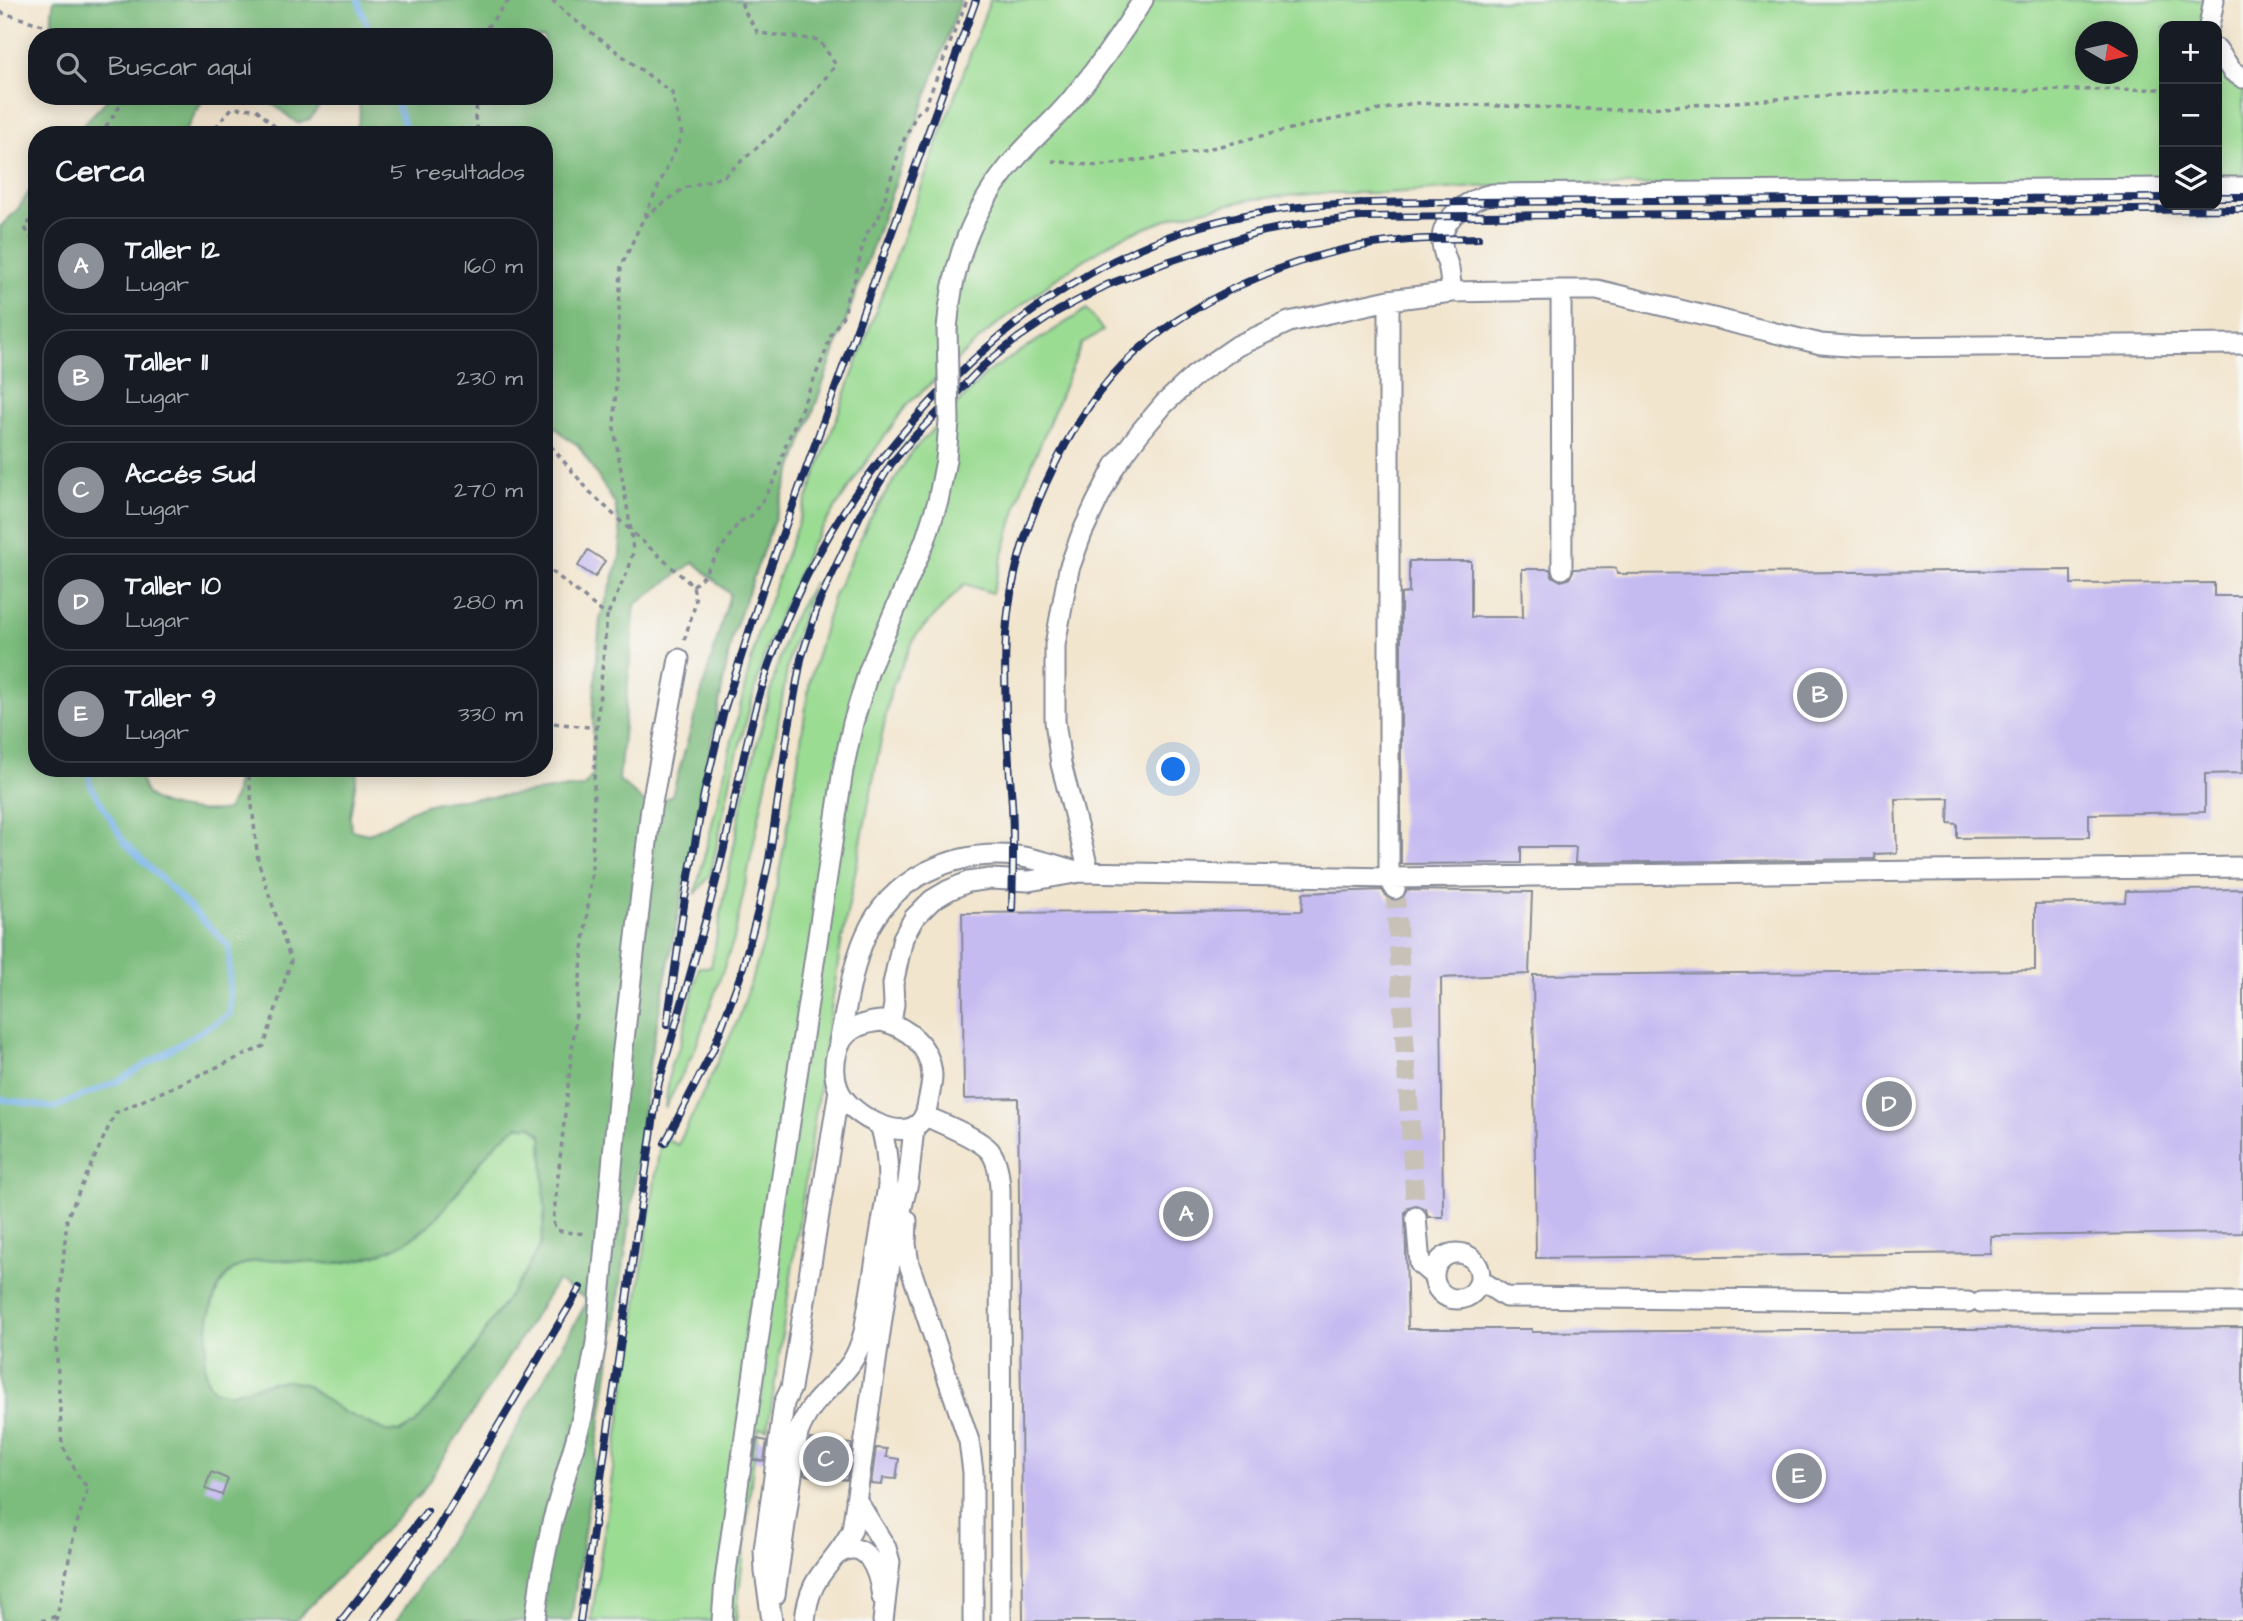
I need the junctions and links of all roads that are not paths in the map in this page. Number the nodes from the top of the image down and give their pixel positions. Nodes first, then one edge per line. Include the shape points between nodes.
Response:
1 (1143, 0) edge
2 (2214, 0) edge
3 (2209, 21) edge
4 (2222, 56) edge
5 (2243, 78) edge
6 (2222, 187) edge
7 (2243, 187) edge
8 (2159, 188) edge
9 (1561, 290) junction
10 (1452, 292) junction
11 (1389, 300) junction
12 (2243, 344) edge
13 (1562, 569) dead end
14 (679, 659) road end
15 (2243, 867) edge
16 (1085, 872) junction
17 (1392, 884) junction
18 (891, 1023) junction
19 (839, 1042) junction
20 (838, 1090) junction
21 (920, 1122) junction
22 (880, 1125) junction
23 (908, 1183) junction
24 (1416, 1217) tunnel mouth
25 (1434, 1276) junction
26 (1480, 1280) junction
27 (1466, 1297) junction
28 (1506, 1297) junction
29 (2243, 1302) edge
30 (856, 1499) junction
31 (835, 1556) junction
32 (883, 1617) edge
33 (772, 1619) edge
34 (535, 1621) edge
35 (722, 1621) edge
36 (805, 1621) edge
37 (973, 1621) edge
38 (1001, 1621) edge

1 - 35 street, bridge via 1071,101 1014,160 986,198 967,232 954,271 947,329 949,421 938,501 869,670 843,771
2 - 3 street
4 - 5 street
6 - 7 street
8 - 10 street via 1492,194 1468,202 1444,230 1442,245
9 - 10 street
9 - 12 street via 1597,290 1822,344
9 - 13 street
10 - 11 street
11 - 16 street via 1289,322 1237,346 1164,404 1115,466 1069,569 1055,645 1055,721
11 - 17 street
14 - 34 street via 650,822 622,1057 596,1343 582,1418 552,1523
15 - 17 street
16 - 17 street
16 - 18 street via 1029,881 968,882 932,900 903,938
16 - 19 street via 1027,857 990,855 944,862 920,874 881,910 865,936
18 - 19 street via 865,1023
18 - 21 street via 911,1033 927,1056 932,1074
19 - 20 street
20 - 22 street via 846,1102
20 - 33 street via 768,1518 765,1572
21 - 22 street via 901,1130
21 - 23 street
21 - 38 street via 982,1144 998,1168
22 - 33 street via 886,1142 888,1186 864,1332 851,1364 818,1398 798,1433
23 - 30 street via 893,1242
23 - 37 street via 909,1264 969,1441
24 - 25 street via 1420,1264
25 - 26 street via 1444,1257 1458,1253 1477,1264
25 - 27 street via 1444,1295
26 - 27 street
26 - 28 street
27 - 28 street
28 - 29 street
30 - 31 street via 852,1530
30 - 32 street via 890,1562
31 - 32 street via 852,1548 865,1553 881,1589
31 - 36 street via 810,1591

